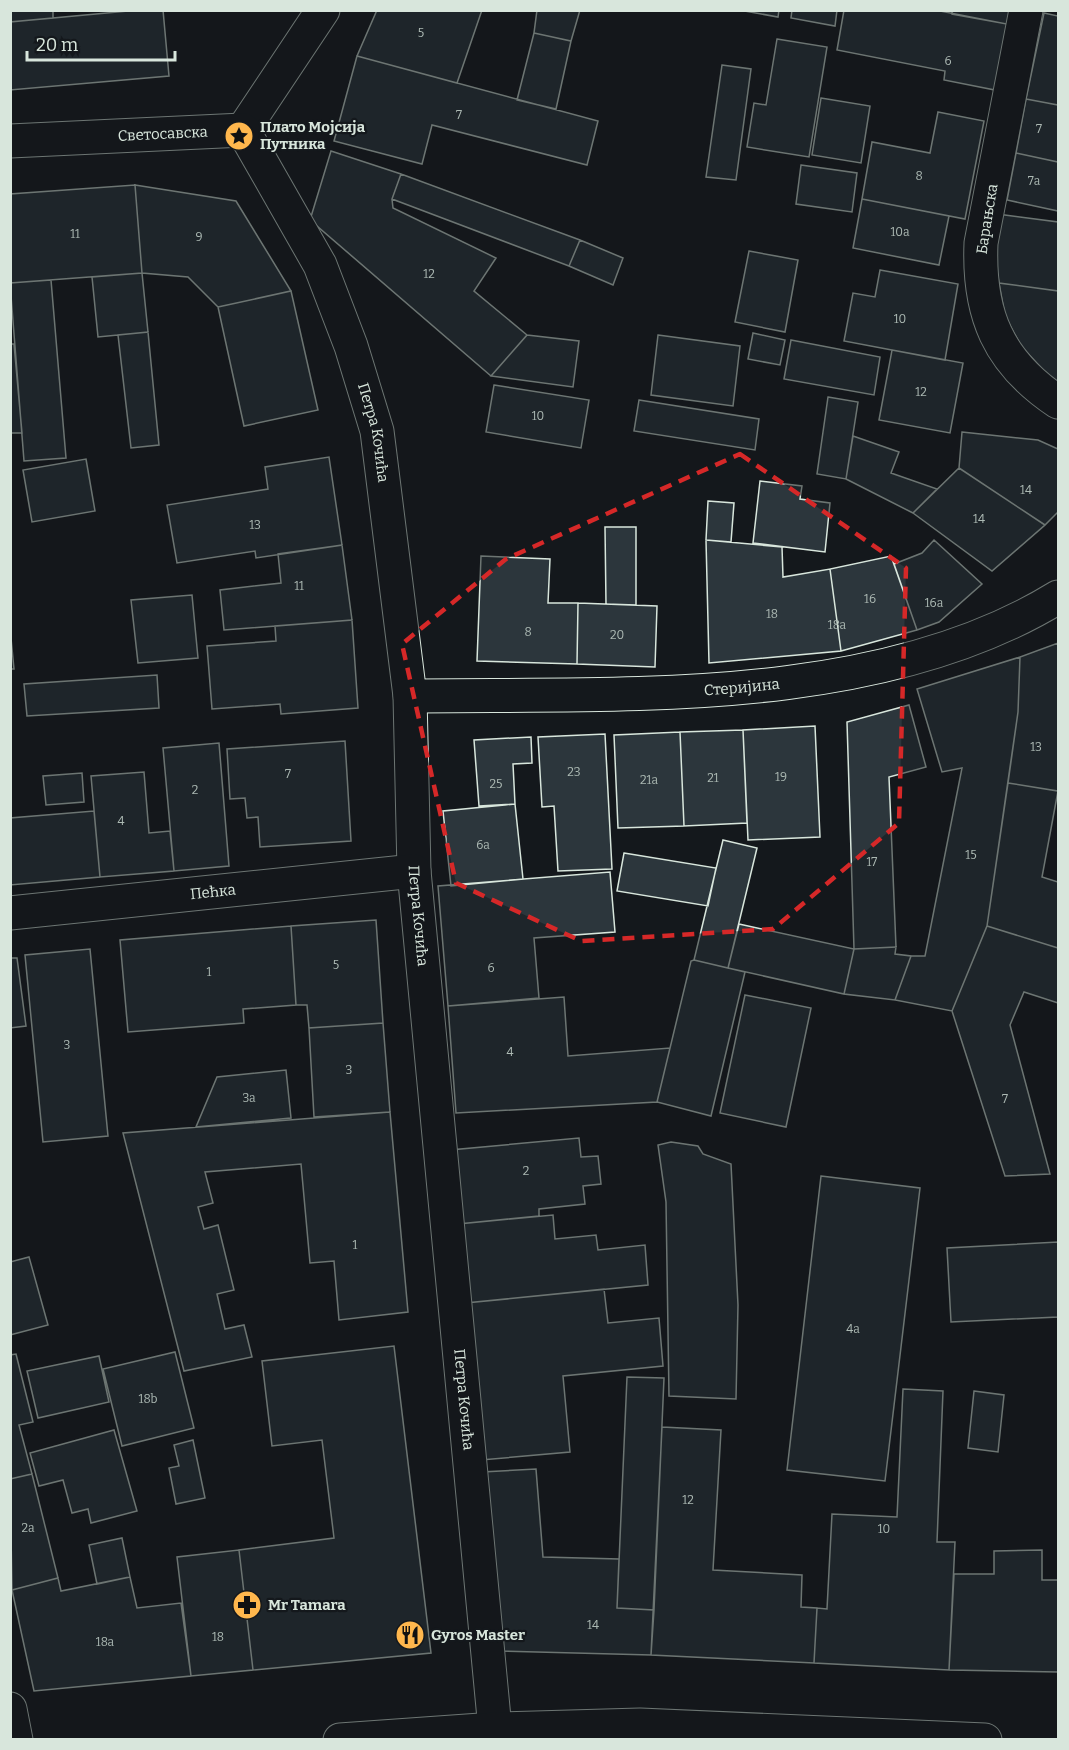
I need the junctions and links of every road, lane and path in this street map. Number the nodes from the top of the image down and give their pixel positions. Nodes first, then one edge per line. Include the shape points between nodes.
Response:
1 (323, 10) edge
2 (1026, 10) edge
3 (243, 130) junction
4 (10, 141) edge
5 (1059, 402) edge
6 (1052, 601) edge
7 (410, 696) junction
8 (414, 871) junction
9 (10, 913) edge
10 (10, 1709) edge
11 (495, 1729) junction
12 (16, 1740) edge
13 (340, 1740) edge
14 (985, 1740) edge

1 - 3 street
2 - 5 street, Барањска via 981,243 979,279 1003,348 1018,369
3 - 4 street, Светосавска
3 - 7 street, Петра Кочића via 320,265 351,345 376,431
6 - 7 street, Стеријина via 950,646 875,666 790,682 707,692
7 - 8 street, Петра Кочића
8 - 9 street, Пећка
8 - 11 street, Петра Кочића
10 - 12 street
11 - 13 street
11 - 14 street via 640,1725

